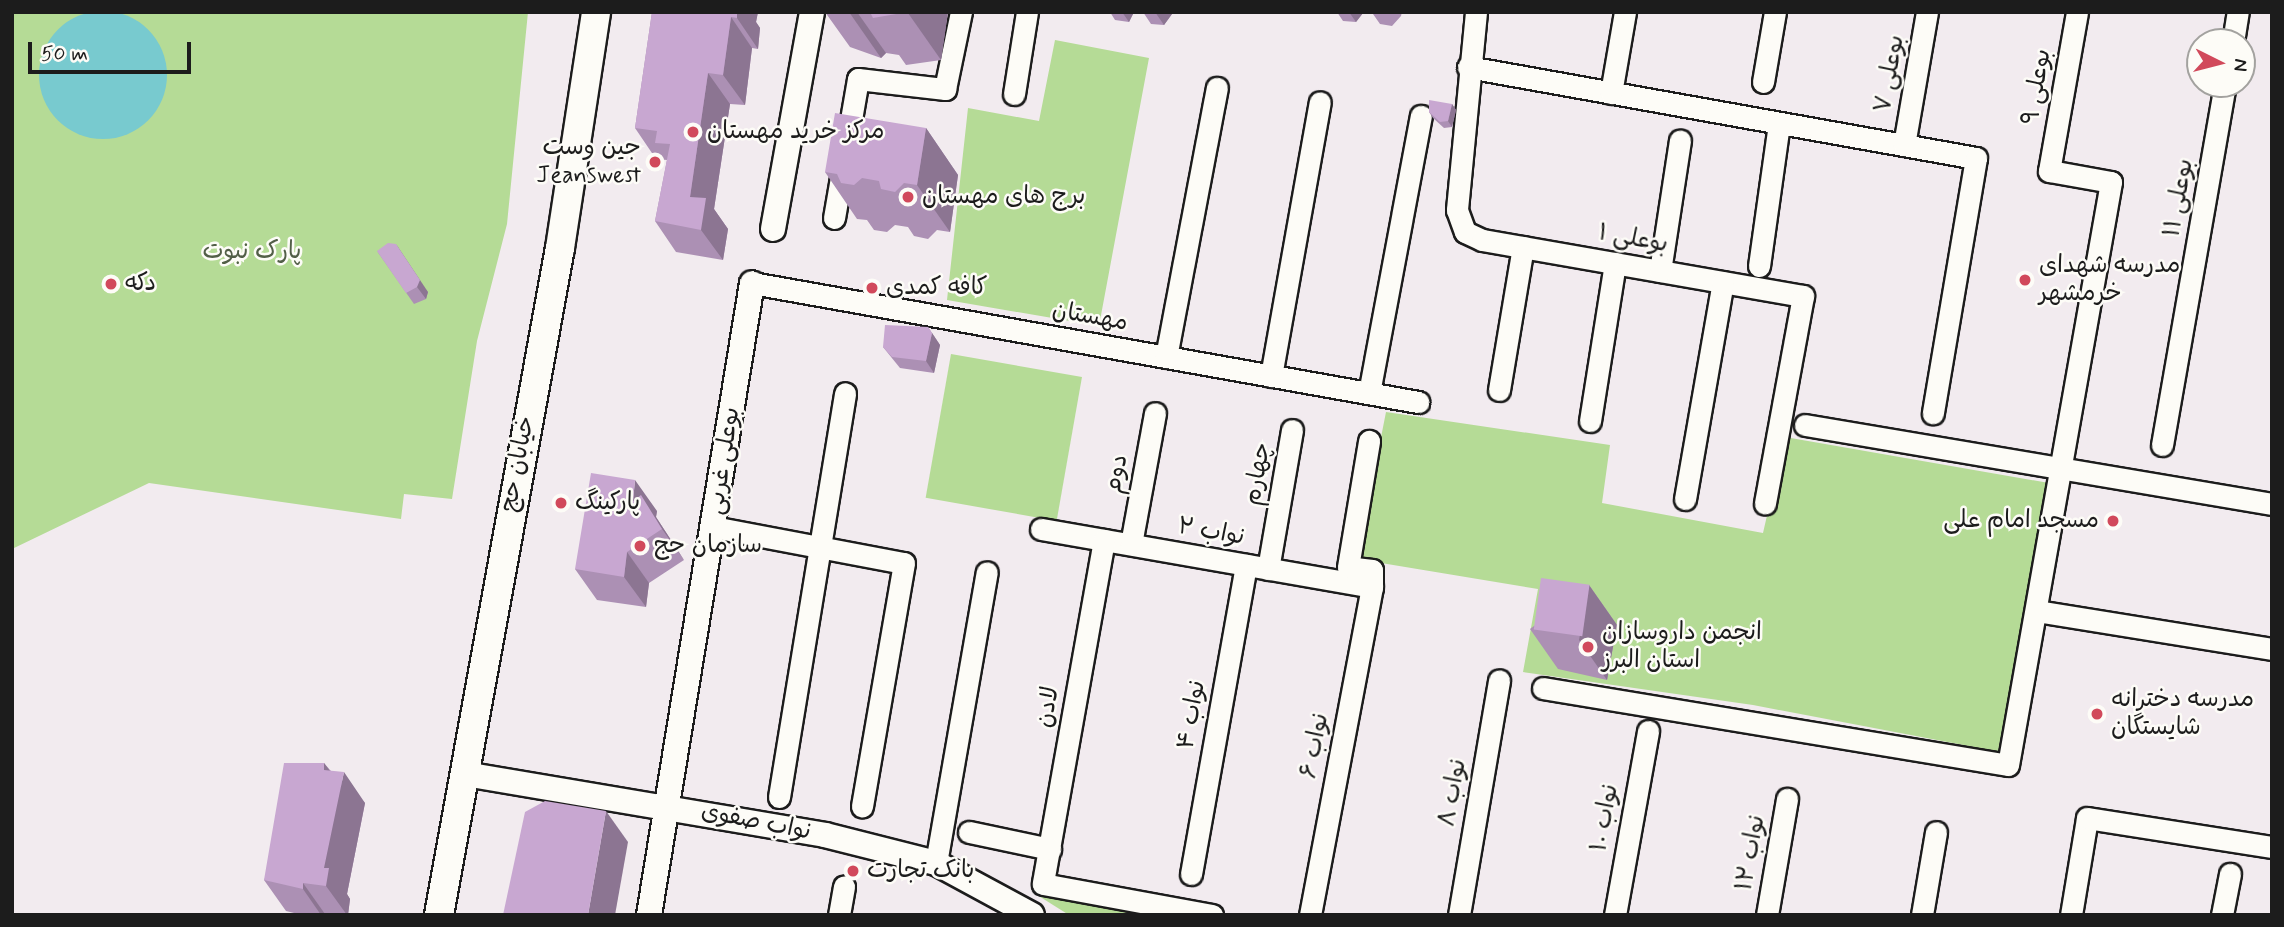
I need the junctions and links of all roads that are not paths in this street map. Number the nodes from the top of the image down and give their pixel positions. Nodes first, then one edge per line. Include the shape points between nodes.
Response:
1 (596, 12) edge
2 (812, 12) edge
3 (961, 12) edge
4 (1027, 12) edge
5 (1476, 12) edge
6 (1625, 12) edge
7 (1775, 12) edge
8 (1927, 12) edge
9 (2077, 12) edge
10 (1468, 67) junction
11 (1763, 82) dead end
12 (1217, 88) dead end
13 (1611, 93) junction
14 (1014, 94) dead end
15 (2223, 98) edge
16 (1320, 102) dead end
17 (1421, 116) dead end
18 (1779, 123) junction
19 (1680, 141) dead end
20 (1904, 145) junction
21 (834, 218) edge
22 (773, 229) dead end
23 (1524, 247) junction
24 (1615, 263) junction
25 (1759, 266) dead end
26 (1660, 271) junction
27 (1723, 282) junction
28 (752, 283) joint
29 (1166, 357) junction
30 (1270, 376) junction
31 (1499, 390) dead end
32 (845, 393) dead end
33 (1369, 393) junction
34 (1418, 402) dead end
35 (1155, 413) dead end
36 (1933, 413) dead end
37 (1590, 421) dead end
38 (1805, 425) dead end
39 (1292, 430) dead end
40 (1369, 441) dead end
41 (2162, 445) dead end
42 (2063, 469) junction
43 (1685, 499) dead end
44 (1765, 504) dead end
45 (2271, 504) edge
46 (713, 527) junction
47 (1041, 529) dead end
48 (1104, 540) junction
49 (1131, 544) junction
50 (819, 548) junction
51 (1246, 565) junction
52 (1268, 569) junction
53 (987, 572) dead end
54 (1373, 587) junction
55 (2037, 611) junction
56 (2272, 649) edge
57 (1499, 680) dead end
58 (1543, 688) dead end
59 (1647, 731) dead end
60 (465, 774) junction
61 (779, 797) dead end
62 (1787, 799) dead end
63 (667, 805) junction
64 (862, 806) dead end
65 (969, 832) dead end
66 (1936, 832) dead end
67 (2272, 847) edge
68 (1049, 849) junction
69 (936, 863) junction
70 (1191, 874) dead end
71 (2230, 874) dead end
72 (844, 886) dead end
73 (1183, 912) edge
74 (439, 915) edge
75 (649, 915) edge
76 (839, 915) edge
77 (1032, 915) edge
78 (1212, 915) edge
79 (1310, 915) edge
80 (1458, 915) edge
81 (1615, 915) edge
82 (1767, 915) edge
83 (1922, 915) edge
84 (2071, 915) edge
85 (2222, 915) edge

1 - 60 main road, خیابان حج via 560,248
2 - 22 street
3 - 21 street via 945,89 858,79
4 - 14 street
5 - 10 street, بوعلی ۱
6 - 13 street
7 - 11 street
8 - 20 street, بوعلی ۷
9 - 42 street, بوعلی ۹ via 2049,171 2111,182
10 - 13 street
10 - 23 street, بوعلی ۱ via 1457,210 1465,232
12 - 29 street
13 - 18 street
15 - 41 street, بوعلی ۱۱
16 - 30 street
17 - 33 street
18 - 20 street
18 - 25 street
19 - 26 street
20 - 36 street via 1976,158
23 - 24 street, بوعلی ۱
23 - 31 street
24 - 26 street, بوعلی ۱
24 - 37 street
26 - 27 street, بوعلی ۱
27 - 43 street
27 - 44 street, بوعلی ۱ via 1803,296
28 - 29 street, مهستان
28 - 46 street, بوعلی غربی
29 - 30 street, مهستان
30 - 33 street, مهستان
32 - 50 street
33 - 34 street, مهستان
35 - 49 street, دوم
38 - 42 street
39 - 52 street, چهارم
40 - 54 street via 1348,567 1372,570
42 - 45 street
42 - 55 street
46 - 50 street
46 - 63 street, بوعلی غربی
47 - 48 street, نواب ۲
48 - 49 street, نواب ۲
48 - 68 street, لادن
49 - 51 street, نواب ۲
50 - 61 street
50 - 64 street via 904,563
51 - 52 street, نواب ۲
51 - 70 street, نواب ۴
52 - 54 street, نواب ۲
53 - 69 street
54 - 79 street, نواب ۶
55 - 56 street
55 - 58 street via 2008,765
57 - 80 street, نواب ۸
59 - 81 street, نواب ۱۰
60 - 63 street, نواب صفوی
60 - 74 main road, خیابان حج
62 - 82 street, نواب ۱۲
63 - 69 street, نواب صفوی via 825,835
63 - 75 street, بوعلی غربی
65 - 68 street
66 - 83 street
67 - 84 street via 2087,818
68 - 73 street, لادن via 1043,884
69 - 77 street, نواب صفوی
71 - 85 street
72 - 76 street
73 - 78 street

